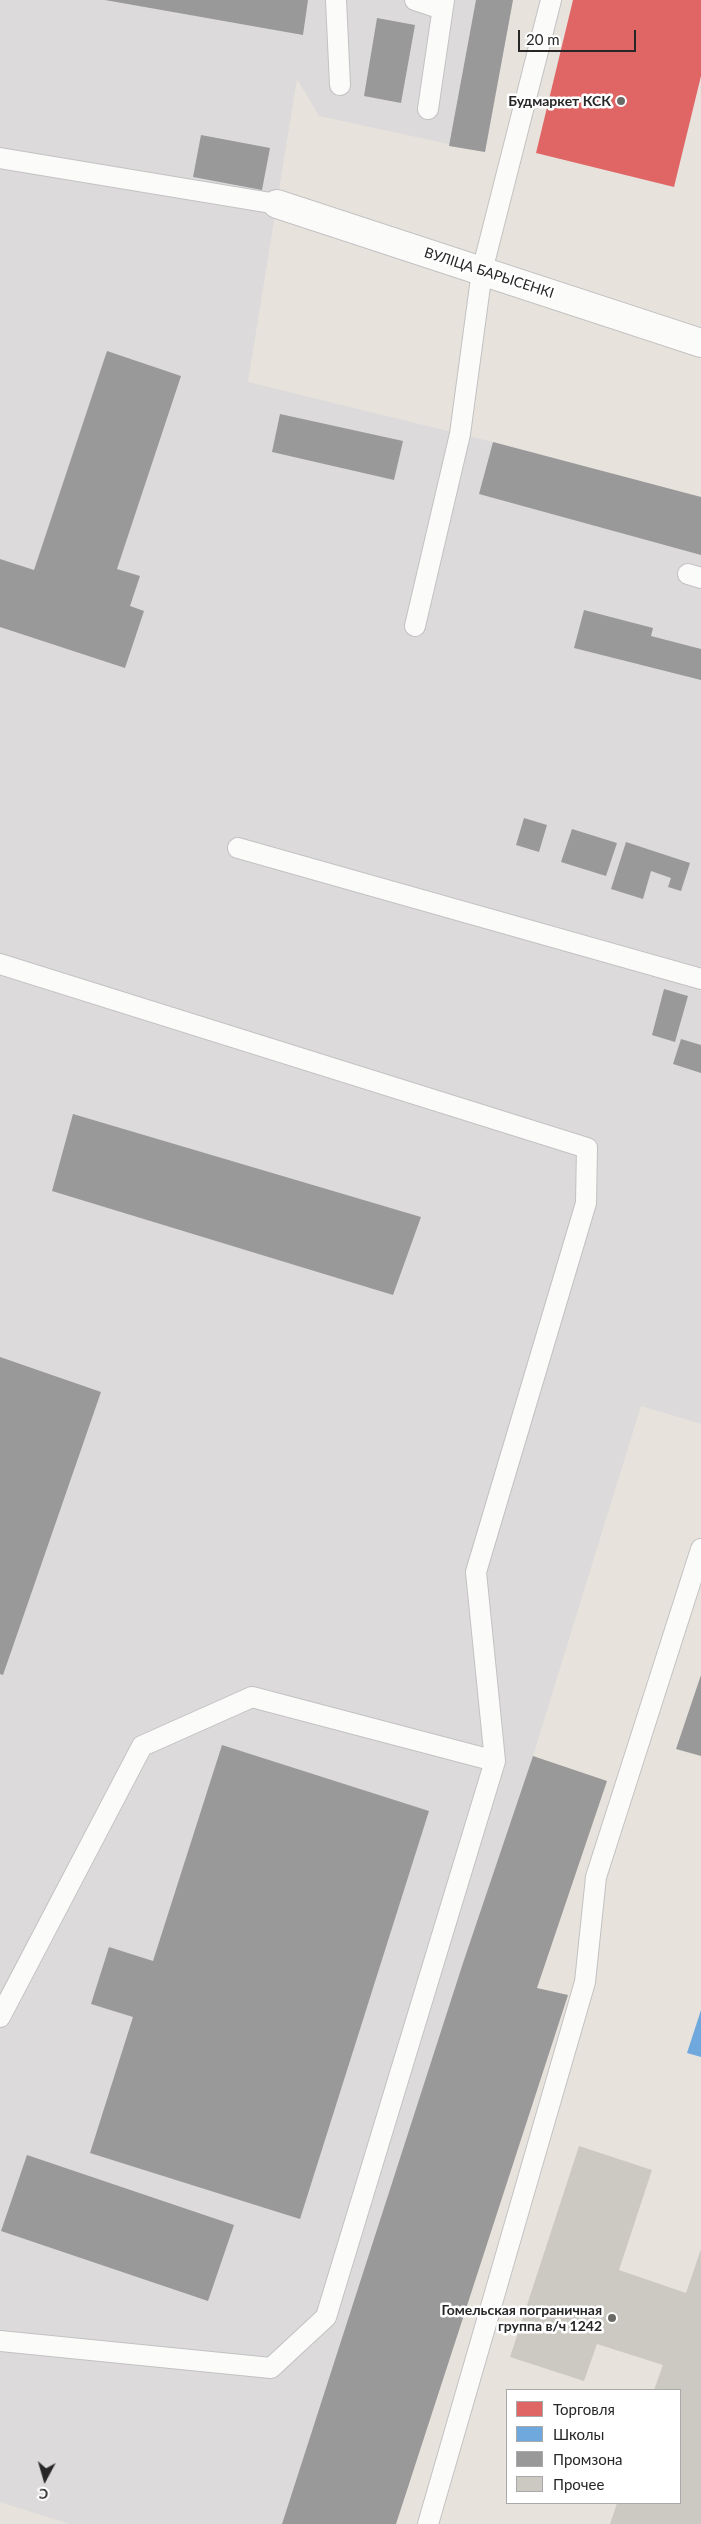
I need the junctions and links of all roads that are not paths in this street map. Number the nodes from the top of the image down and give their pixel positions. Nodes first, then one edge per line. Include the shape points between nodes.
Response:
1 (336, 0) edge
2 (415, 0) edge
3 (551, 0) edge
4 (443, 5) edge
5 (340, 84) dead end
6 (428, 109) dead end
7 (0, 158) edge
8 (277, 204) joint
9 (482, 271) junction
10 (701, 343) edge
11 (415, 626) dead end
12 (238, 848) dead end
13 (2, 970) edge
14 (701, 979) edge
15 (701, 1549) edge
16 (495, 1761) junction
17 (0, 2017) edge
18 (0, 2341) edge
19 (428, 2524) edge

1 - 5 lane
2 - 4 lane
3 - 9 lane
4 - 6 lane
7 - 8 lane
8 - 9 street, ВУЛІЦА БАРЫСЕНКІ
9 - 10 street, ВУЛІЦА БАРЫСЕНКІ
9 - 11 lane via 460,434
12 - 14 lane
13 - 16 lane via 587,1148 586,1203 476,1572
15 - 19 lane via 596,1877 585,1982
16 - 17 lane via 252,1697 142,1746
16 - 18 lane via 326,2317 271,2368

